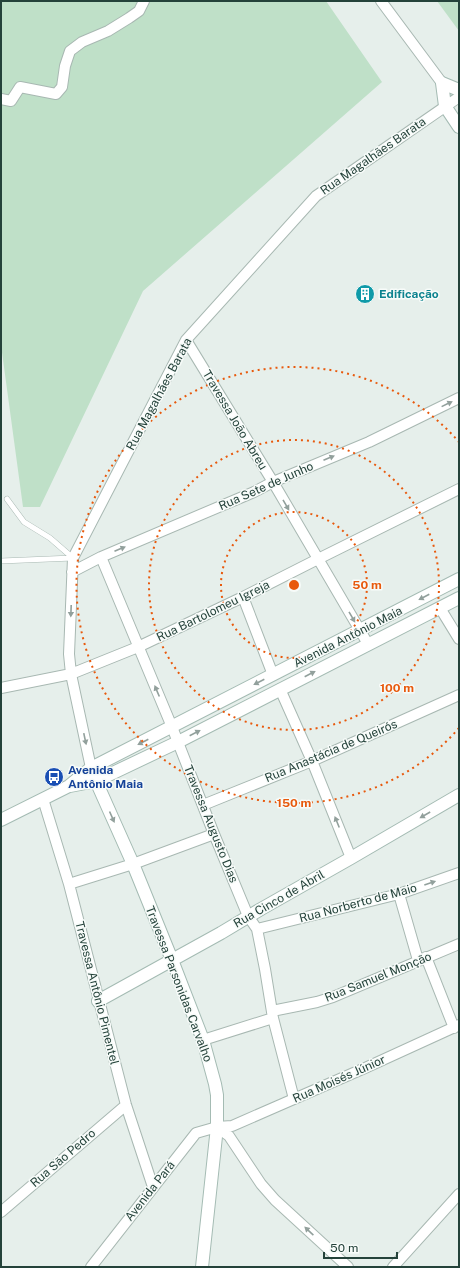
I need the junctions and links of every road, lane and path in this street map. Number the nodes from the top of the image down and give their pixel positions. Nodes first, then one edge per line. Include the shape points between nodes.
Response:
1 (144, 1) edge
2 (381, 1) edge
3 (442, 83) junction
4 (459, 90) edge
5 (459, 98) edge
6 (1, 99) edge
7 (445, 106) junction
8 (459, 127) edge
9 (186, 340) junction
10 (459, 398) edge
11 (273, 482) junction
12 (459, 489) edge
13 (7, 499) dead end
14 (101, 557) junction
15 (72, 558) junction
16 (318, 559) junction
17 (1, 561) edge
18 (72, 572) junction
19 (459, 579) edge
20 (242, 597) junction
21 (459, 598) edge
22 (440, 608) junction
23 (360, 631) junction
24 (459, 638) edge
25 (368, 644) junction
26 (138, 647) junction
27 (70, 674) junction
28 (273, 675) junction
29 (1, 688) edge
30 (280, 689) junction
31 (459, 695) edge
32 (172, 727) junction
33 (178, 742) junction
34 (312, 761) junction
35 (91, 768) junction
36 (96, 781) junction
37 (69, 786) junction
38 (459, 795) edge
39 (43, 799) junction
40 (203, 805) junction
41 (1, 820) edge
42 (214, 834) junction
43 (352, 858) junction
44 (133, 864) junction
45 (459, 874) edge
46 (69, 884) junction
47 (399, 894) junction
48 (248, 916) junction
49 (257, 929) junction
50 (459, 944) edge
51 (422, 958) junction
52 (172, 960) junction
53 (98, 1001) junction
54 (273, 1015) junction
55 (456, 1027) edge
56 (203, 1040) junction
57 (294, 1099) junction
58 (126, 1105) junction
59 (217, 1127) junction
60 (153, 1187) junction
61 (459, 1194) edge
62 (1, 1212) edge
63 (91, 1267) edge
64 (202, 1267) edge
65 (348, 1267) edge
66 (393, 1267) edge

1 - 6 street via 139,11 129,18 70,51 62,87 56,94 20,87 11,101
2 - 3 street
3 - 4 street
3 - 7 street
5 - 7 street, Rua Magalhães Barata
7 - 8 street
7 - 9 street, Rua Magalhães Barata via 316,196
9 - 11 street, Travessa João Abreu
9 - 15 street, Rua Magalhães Barata
11 -> 10 street, Rua Sete de Junho via 369,442
14 -> 11 street, Rua Sete de Junho
11 -> 16 street, Travessa João Abreu
12 - 16 street, Rua Bartolomeu Igreja
13 - 15 lane via 24,522 50,538
14 - 18 street, Rua Sete de Junho
14 - 26 street, Travessa Augusto Dias
15 - 17 lane
15 - 18 street, Rua Magalhães Barata
16 - 20 street, Rua Bartolomeu Igreja
16 -> 23 street, Travessa João Abreu
18 -> 27 street, Rua Magalhães Barata
19 -> 23 street, Avenida Antônio Maia
20 - 26 street, Rua Bartolomeu Igreja
20 - 28 street
21 - 22 street, Avenida Antônio Maia
22 - 24 street
22 - 25 street, Avenida Antônio Maia
23 - 25 street, Travessa João Abreu
23 - 28 street, Avenida Antônio Maia
30 -> 25 street, Avenida Antônio Maia
26 - 27 street, Rua Bartolomeu Igreja
32 -> 26 street, Travessa Augusto Dias
27 - 29 street, Rua Bartolomeu Igreja
27 -> 35 street, Rua Magalhães Barata
28 -> 32 street, Avenida Antônio Maia
33 -> 30 street, Avenida Antônio Maia
30 - 34 street
31 - 34 street, Rua Anastácia de Queirós
32 - 33 street, Travessa Augusto Dias
32 -> 35 street, Avenida Antônio Maia
33 - 36 street, Avenida Antônio Maia
33 - 40 street, Travessa Augusto Dias
34 - 40 street, Rua Anastácia de Queirós
43 -> 34 street
35 - 36 street, Rua Magalhães Barata
35 - 37 street, Avenida Antônio Maia
36 - 37 street, Avenida Antônio Maia
36 -> 44 street, Travessa Parsonidas Carvalho
37 - 39 street, Avenida Antônio Maia
38 -> 43 street, Rua Cinco de Abril
39 - 41 street, Avenida Antônio Maia
39 - 46 street, Travessa Antônio Pimentel
40 - 42 street, Travessa Augusto Dias
42 - 44 street
42 - 48 street, Travessa Augusto Dias
43 - 48 street, Rua Cinco de Abril
44 - 46 street
44 - 52 street, Travessa Parsonidas Carvalho
47 -> 45 street, Rua Norberto de Maio
46 - 53 street, Travessa Antônio Pimentel
47 - 49 street, Rua Norberto de Maio
47 - 51 street
48 - 49 street, Travessa Augusto Dias
48 - 52 street, Rua Cinco de Abril
49 - 54 street, Travessa Augusto Dias
50 - 51 street, Rua Samuel Monção
51 - 54 street, Rua Samuel Monção via 333,997
51 - 55 street
52 - 53 street, Rua Cinco de Abril
52 - 56 street, Travessa Parsonidas Carvalho
53 - 58 street, Travessa Antônio Pimentel
54 - 56 street, Rua Samuel Monção
54 - 57 street, Travessa Augusto Dias
55 - 57 street, Rua Moisés Júnior
56 - 59 street, Travessa Parsonidas Carvalho via 217,1095
57 - 59 street, Rua Moisés Júnior via 232,1126
58 - 60 street, Travessa Antônio Pimentel
58 - 62 street, Rua São Pedro
59 - 60 street, Avenida Pará via 196,1133
59 - 64 street, Travessa Parsonidas Carvalho
65 -> 59 street via 261,1184 230,1136
60 - 63 street, Avenida Pará
61 - 66 street

